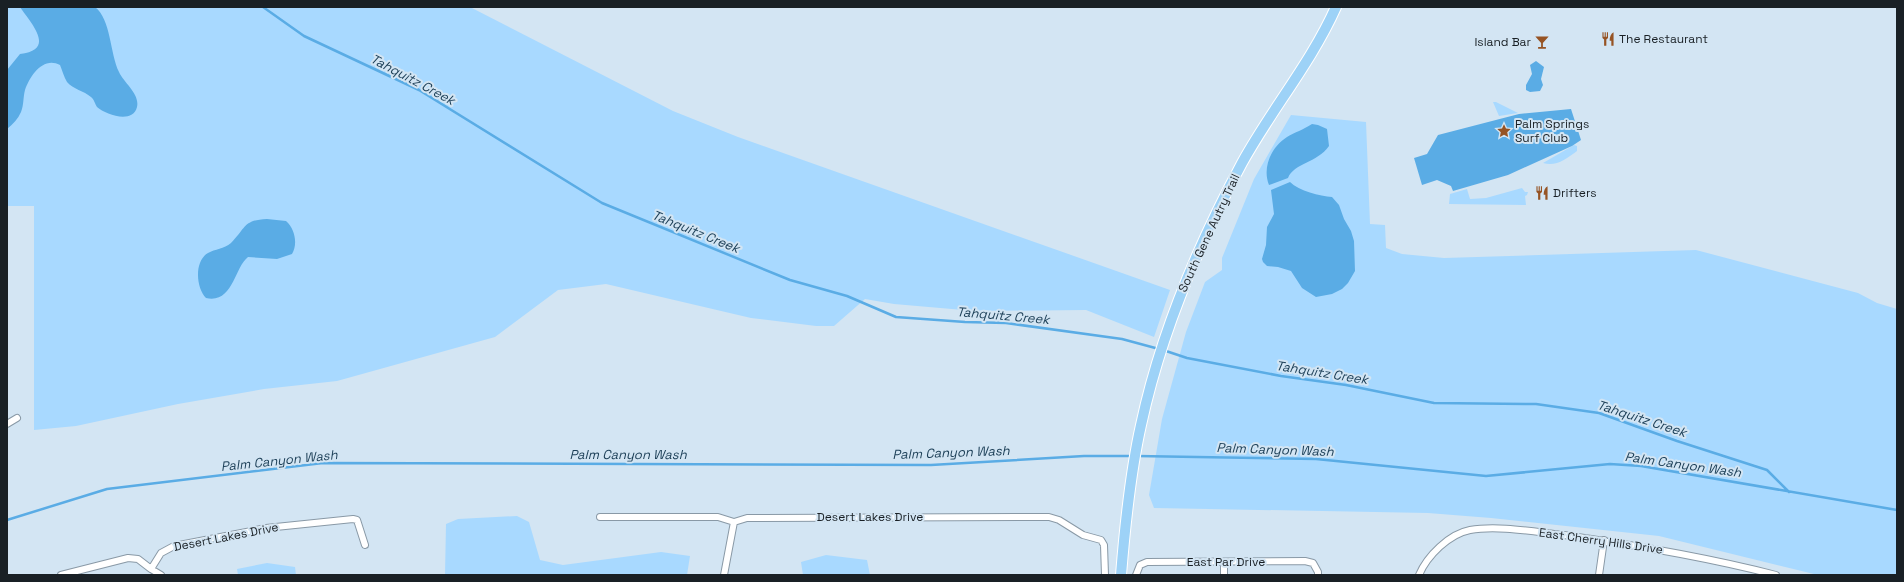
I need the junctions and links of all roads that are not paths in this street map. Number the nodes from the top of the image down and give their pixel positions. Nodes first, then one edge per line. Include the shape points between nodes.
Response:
1 (1336, 7) edge
2 (18, 418) dead end
3 (7, 424) edge
4 (600, 517) dead end
5 (734, 522) junction
6 (1604, 540) junction
7 (365, 545) dead end
8 (1224, 562) junction
9 (151, 569) junction
10 (61, 575) edge
11 (160, 575) edge
12 (724, 575) edge
13 (1105, 575) edge
14 (1120, 575) edge
15 (1136, 575) edge
16 (1224, 575) edge
17 (1318, 575) edge
18 (1419, 575) edge
19 (1599, 575) edge
20 (1776, 575) edge

1 - 14 main road, South Gene Autry Trail via 1315,47 1243,162 1181,292 1158,359 1141,424
2 - 3 street
4 - 5 street, Desert Lakes Drive via 718,517
5 - 12 street
5 - 13 street, Desert Lakes Drive via 747,518 1049,517 1059,520 1083,535 1101,540 1104,544
6 - 18 street, East Cherry Hills Drive via 1536,532 1468,530 1444,542
6 - 19 street
6 - 20 street, East Cherry Hills Drive via 1669,551
7 - 9 street, Desert Lakes Drive via 357,520 353,519 274,527 174,546 161,553
8 - 15 street, East Par Drive via 1146,562 1140,565
8 - 16 street
8 - 17 street, East Par Drive via 1305,561 1313,563
9 - 10 street via 138,559 128,558
9 - 11 street

